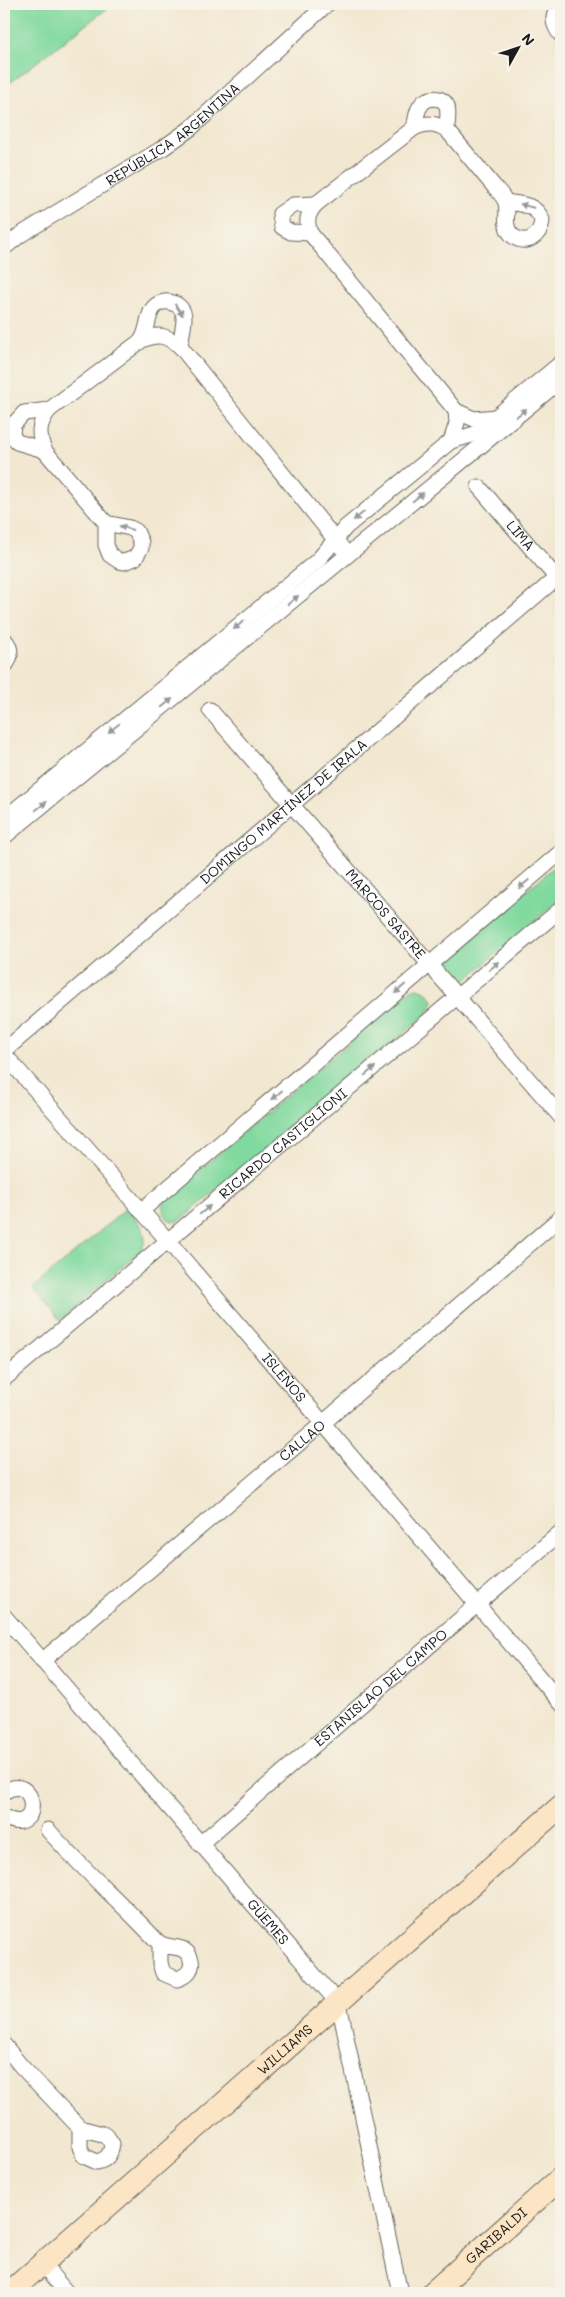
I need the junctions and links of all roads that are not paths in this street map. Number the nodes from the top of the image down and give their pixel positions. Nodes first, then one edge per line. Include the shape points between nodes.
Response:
1 (327, 4) edge
2 (561, 5) edge
3 (561, 35) edge
4 (414, 128) junction
5 (447, 130) junction
6 (506, 202) dead end
7 (316, 204) junction
8 (310, 233) junction
9 (4, 248) edge
10 (142, 340) junction
11 (180, 346) junction
12 (561, 363) edge
13 (561, 380) edge
14 (49, 410) junction
15 (456, 410) junction
16 (496, 417) junction
17 (479, 439) junction
18 (451, 441) junction
19 (44, 450) junction
20 (479, 487) dead end
21 (106, 523) dead end
22 (335, 540) junction
23 (348, 555) junction
24 (560, 578) edge
25 (4, 639) edge
26 (4, 667) edge
27 (210, 710) dead end
28 (290, 803) junction
29 (4, 819) edge
30 (4, 837) edge
31 (561, 852) edge
32 (561, 909) edge
33 (430, 963) junction
34 (458, 997) junction
35 (4, 1052) edge
36 (561, 1117) edge
37 (141, 1211) junction
38 (561, 1217) edge
39 (168, 1241) junction
40 (4, 1379) edge
41 (323, 1423) junction
42 (561, 1532) edge
43 (478, 1604) junction
44 (4, 1616) edge
45 (42, 1661) junction
46 (561, 1703) edge
47 (4, 1778) edge
48 (18, 1788) junction
49 (4, 1792) edge
50 (561, 1806) edge
51 (16, 1818) edge
52 (200, 1844) junction
53 (160, 1944) dead end
54 (339, 2004) junction
55 (4, 2045) edge
56 (80, 2128) dead end
57 (561, 2178) edge
58 (42, 2264) junction
59 (9, 2293) edge
60 (67, 2293) edge
61 (400, 2293) edge
62 (432, 2293) edge

1 - 9 street, REPÚBLICA ARGENTINA via 191,128
2 - 3 street via 553,19
4 - 5 street via 438,124
4 - 5 street via 421,105 427,99 435,98 448,108
4 - 7 street
5 - 6 street
7 - 8 street via 309,211 307,223
7 - 8 street via 293,205 280,214 282,227 291,232
8 - 15 street
10 - 11 street via 155,334 170,338
10 -> 11 street via 152,310 166,301 182,310
10 - 14 street
11 - 22 street
12 - 16 street
17 -> 13 street
14 - 19 street via 41,421 39,437
14 - 19 street via 24,413 12,425 12,435 17,442
15 - 16 street via 474,419
15 - 18 street via 457,423
16 - 17 street
17 - 18 street
23 -> 17 street
18 -> 22 street via 346,527
19 - 21 street
20 - 24 street, LIMA
22 - 23 street
22 -> 29 street via 318,560
30 -> 23 street
24 - 28 street, DOMINGO MARTÍNEZ DE IRALA
25 - 26 street via 10,657
27 - 28 street, MARCOS SASTRE
28 - 33 street, MARCOS SASTRE
28 - 35 street, DOMINGO MARTÍNEZ DE IRALA
31 -> 33 street
34 -> 32 street, RICARDO CASTIGLIONI
33 - 34 street, MARCOS SASTRE
33 -> 37 street
34 - 36 street, MARCOS SASTRE
39 -> 34 street, RICARDO CASTIGLIONI
35 - 37 street, ISLEÑOS
37 - 39 street, ISLEÑOS
38 - 41 street, CALLAO
39 - 40 street, RICARDO CASTIGLIONI
39 - 41 street, ISLEÑOS
41 - 43 street, ISLEÑOS
41 - 45 street, CALLAO
42 - 43 street, ESTANISLAO DEL CAMPO
43 - 46 street, ISLEÑOS
43 - 52 street, ESTANISLAO DEL CAMPO
44 - 45 street, GÜEMES
45 - 52 street, GÜEMES
47 - 48 street
48 - 49 street
48 - 51 street via 31,1798
50 - 54 street, WILLIAMS
51 - 53 street via 48,1830
52 - 54 street, GÜEMES
54 - 58 street, WILLIAMS
54 - 61 street, GÜEMES
55 - 56 street
57 - 62 street, GARIBALDI
58 - 59 street, WILLIAMS
58 - 60 street

